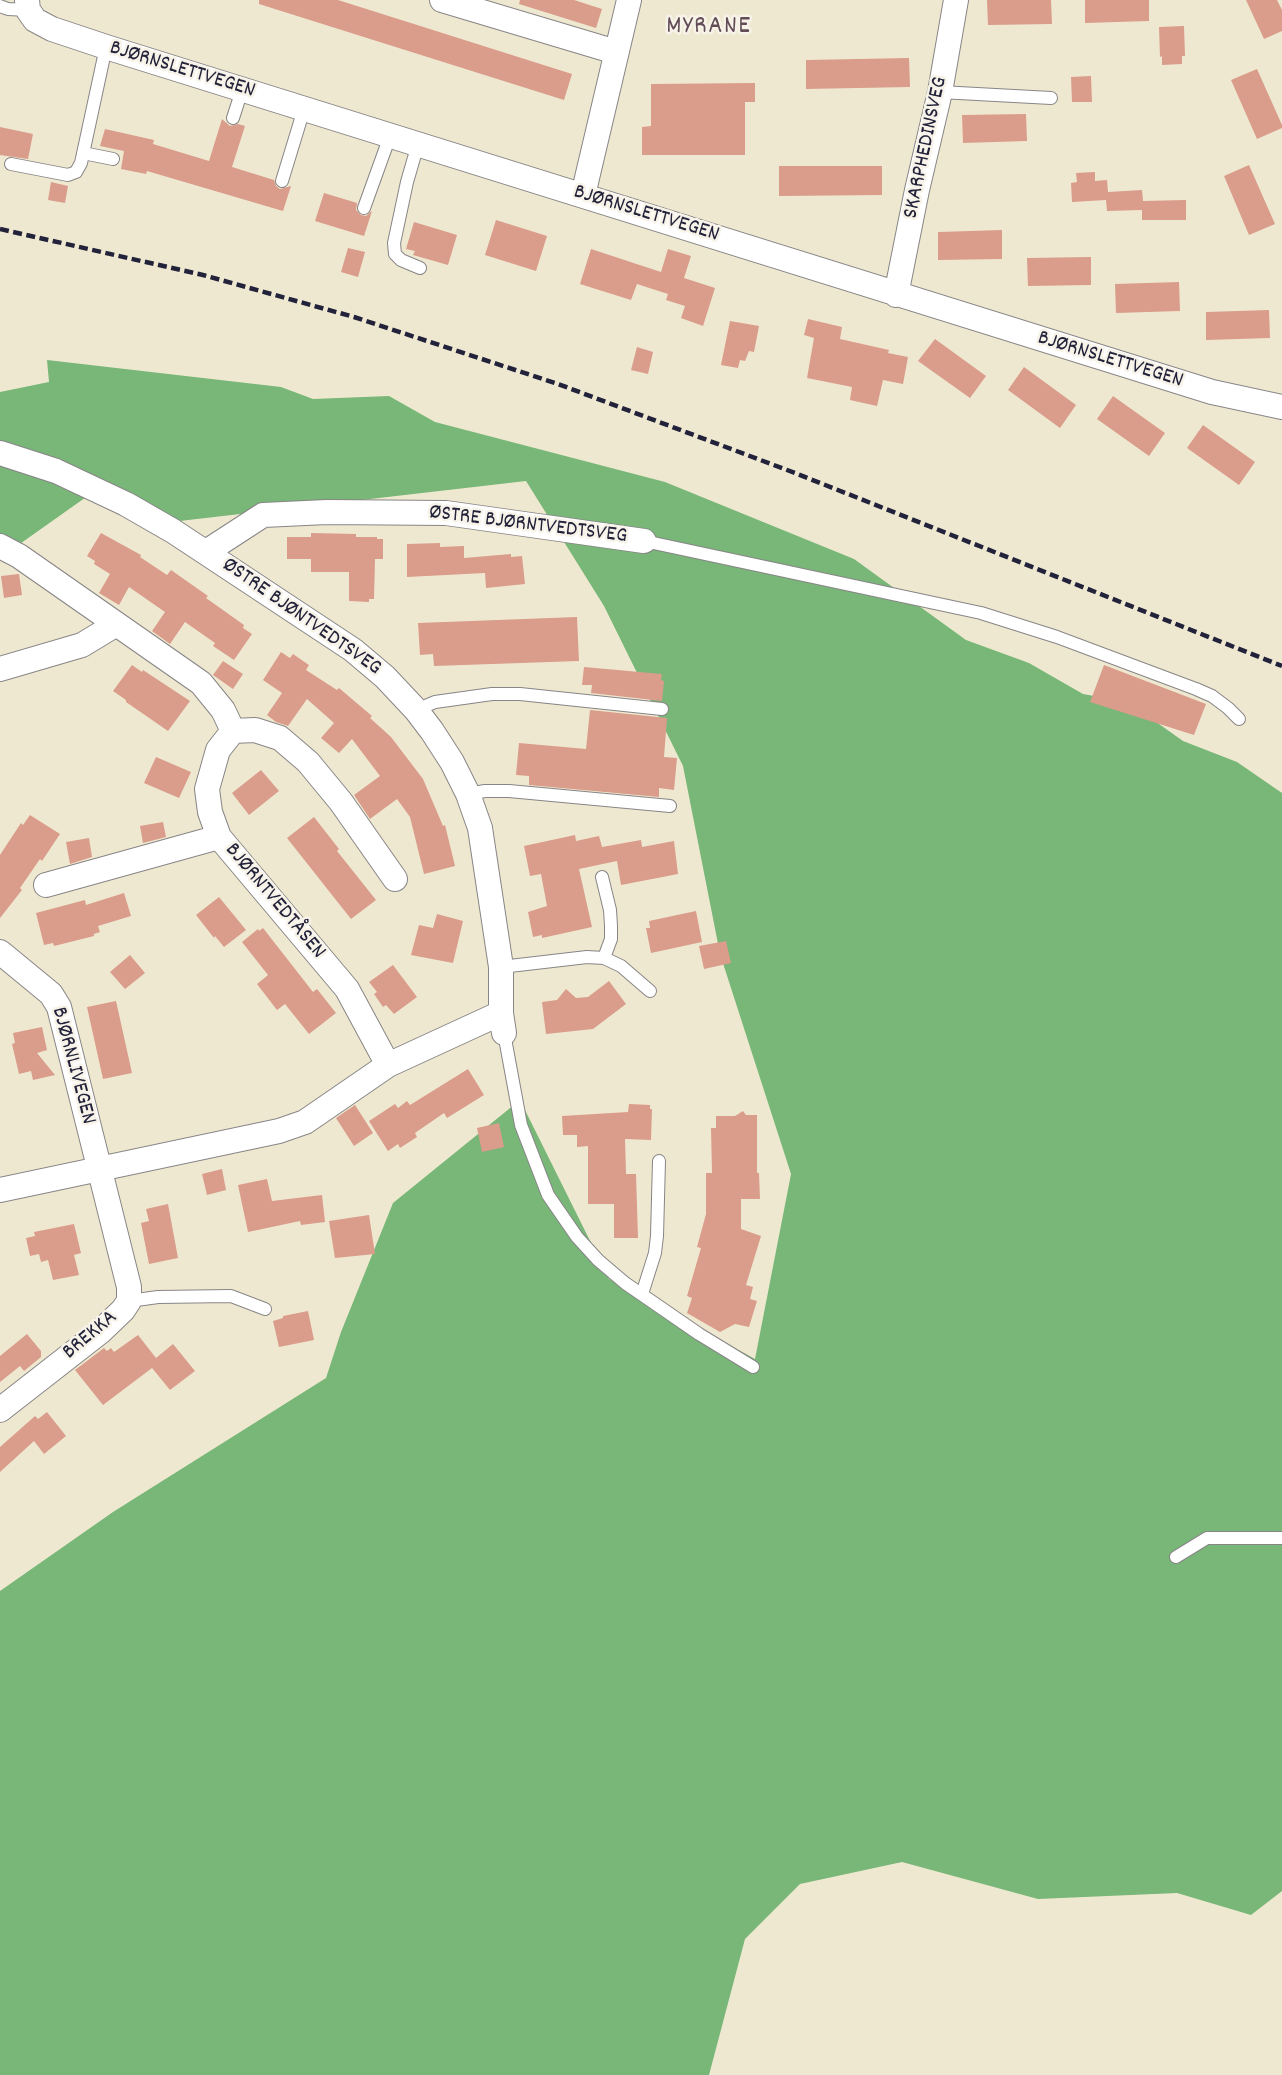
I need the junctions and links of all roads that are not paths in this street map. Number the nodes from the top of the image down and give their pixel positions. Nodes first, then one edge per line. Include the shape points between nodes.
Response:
1 (442, 0) edge
2 (629, 0) edge
3 (956, 0) edge
4 (28, 5) edge
5 (0, 6) edge
6 (106, 47) junction
7 (616, 52) junction
8 (242, 90) junction
9 (940, 92) junction
10 (1051, 98) dead end
11 (304, 109) junction
12 (233, 118) dead end
13 (390, 136) junction
14 (418, 144) junction
15 (83, 153) junction
16 (113, 159) dead end
17 (11, 164) dead end
18 (282, 181) dead end
19 (582, 195) junction
20 (364, 208) dead end
21 (420, 268) dead end
22 (897, 295) junction
23 (1282, 406) edge
24 (0, 453) edge
25 (644, 541) joint
26 (0, 546) edge
27 (206, 552) junction
28 (116, 625) junction
29 (0, 669) edge
30 (662, 709) dead end
31 (416, 710) junction
32 (1239, 719) dead end
33 (233, 731) junction
34 (468, 794) junction
35 (670, 806) dead end
36 (219, 837) junction
37 (602, 877) dead end
38 (395, 879) dead end
39 (46, 885) dead end
40 (0, 952) edge
41 (604, 958) junction
42 (501, 967) junction
43 (650, 991) dead end
44 (503, 1023) junction
45 (388, 1065) junction
46 (659, 1161) dead end
47 (98, 1168) junction
48 (0, 1190) edge
49 (642, 1294) junction
50 (129, 1301) junction
51 (265, 1309) dead end
52 (753, 1367) dead end
53 (0, 1410) edge
54 (1282, 1538) edge
55 (1176, 1557) dead end

1 - 7 street
2 - 7 street
3 - 9 street, SKARPHEDINSVEG
4 - 5 lane
4 - 6 street, BJØRNSLETTVEGEN via 34,20
6 - 8 street, BJØRNSLETTVEGEN
6 - 15 lane
7 - 19 street
8 - 11 street, BJØRNSLETTVEGEN
8 - 12 lane
9 - 10 lane
9 - 22 street, SKARPHEDINSVEG
11 - 13 street, BJØRNSLETTVEGEN
11 - 18 lane
13 - 14 street, BJØRNSLETTVEGEN
13 - 20 lane
14 - 19 street, BJØRNSLETTVEGEN
14 - 21 lane via 394,243 395,254 401,260
15 - 16 lane
15 - 17 lane via 76,171 68,174
19 - 22 street, BJØRNSLETTVEGEN
22 - 23 street, BJØRNSLETTVEGEN via 1212,392
24 - 27 street, ØSTRE BJØNTVEDTSVEG via 83,483
25 - 27 street, ØSTRE BJØRNTVEDTSVEG via 446,513 327,512 263,515
25 - 32 lane via 981,613 1196,689 1212,696
26 - 28 street
27 - 31 street, ØSTRE BJØNTVEDTSVEG via 353,650
28 - 29 street via 82,645
28 - 33 street via 201,683 223,710
30 - 31 lane via 492,694 435,702
31 - 34 street, ØSTRE BJØNTVEDTSVEG via 452,762
33 - 36 street, BJØRNTVEDTÅSEN via 218,750 207,789
33 - 38 street via 255,730 280,738 308,762
34 - 35 lane via 509,791
34 - 42 street, ØSTRE BJØNTVEDTSVEG via 482,839
36 - 39 street
36 - 45 street, BJØRNTVEDTÅSEN via 347,989
37 - 41 lane via 611,926
40 - 47 street, BJØRNLIVEGEN via 51,994 59,1007
41 - 42 lane
41 - 43 lane via 621,966
42 - 44 street, ØSTRE BJØNTVEDTSVEG
44 - 45 street
44 - 49 lane via 521,1125 548,1195 598,1260
45 - 47 street via 305,1122 279,1131
46 - 49 lane via 655,1253
47 - 48 street
47 - 50 street, BREKKA via 129,1287
49 - 52 lane
50 - 51 lane via 231,1296
50 - 53 street, BREKKA via 100,1332
54 - 55 lane via 1207,1538

